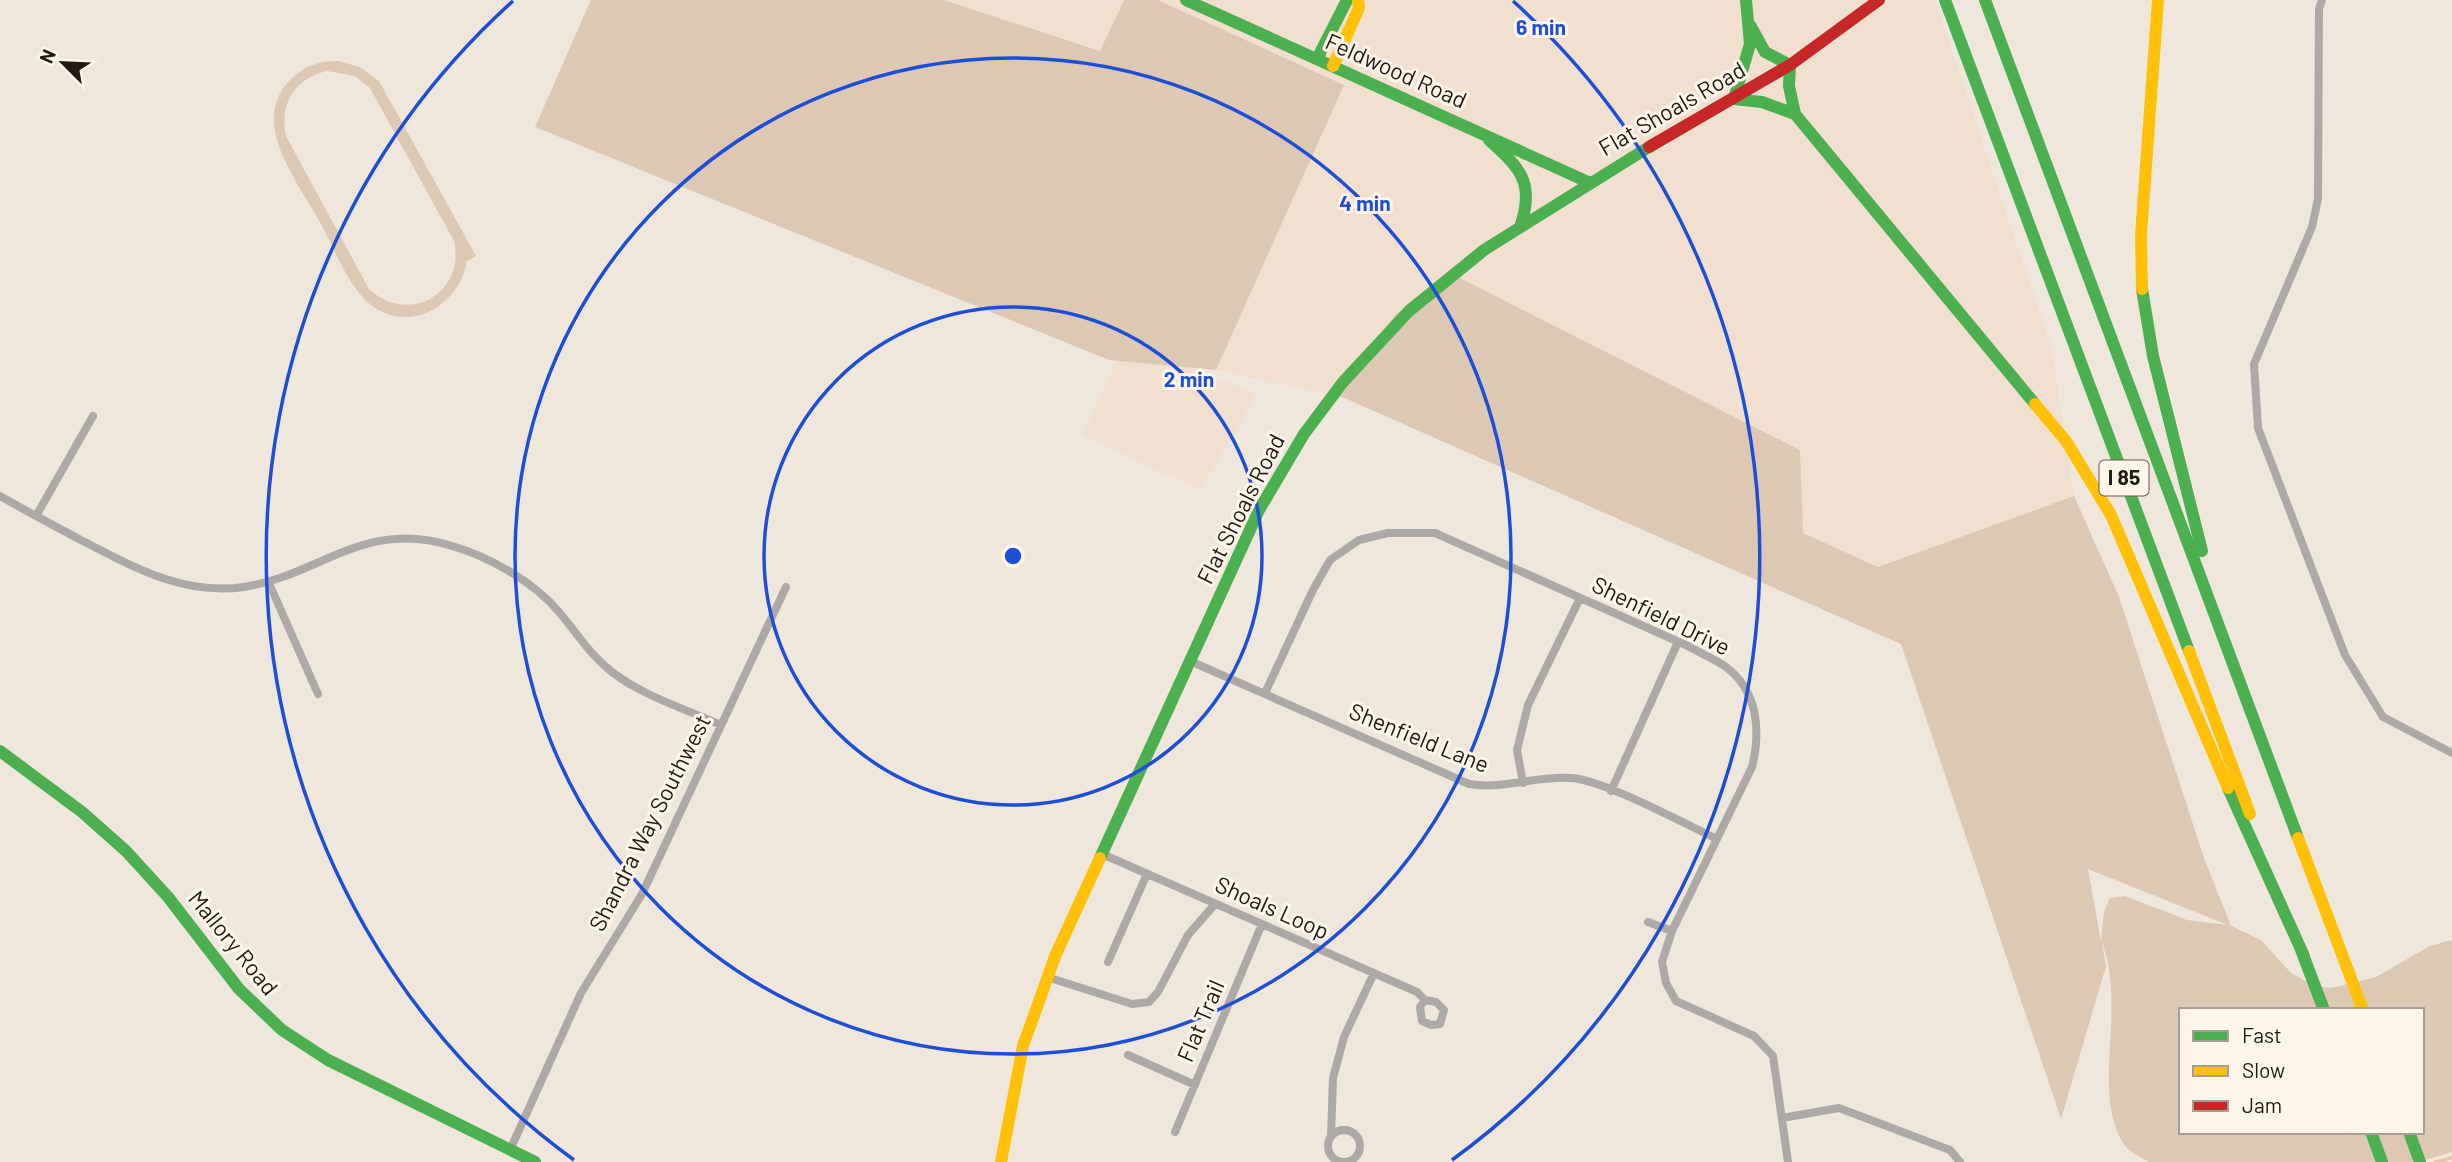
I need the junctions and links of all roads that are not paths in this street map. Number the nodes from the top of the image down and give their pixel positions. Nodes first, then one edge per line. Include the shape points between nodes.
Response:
1 (1186, 0) edge
2 (1347, 0) edge
3 (1358, 0) edge
4 (1745, 0) edge
5 (1880, 0) edge
6 (1945, 0) edge
7 (1985, 0) edge
8 (2158, 0) edge
9 (2322, 0) edge
10 (1750, 24) junction
11 (1317, 59) junction
12 (1790, 65) junction
13 (1333, 66) junction
14 (1734, 99) junction
15 (1796, 114) junction
16 (1481, 133) junction
17 (1588, 181) junction
18 (1521, 226) junction
19 (93, 416) dead end
20 (0, 496) edge
21 (36, 516) junction
22 (268, 581) junction
23 (786, 587) dead end
24 (1580, 598) junction
25 (2220, 625) junction
26 (1678, 642) junction
27 (1190, 662) junction
28 (1265, 693) junction
29 (318, 694) dead end
30 (721, 725) junction
31 (0, 751) edge
32 (2452, 753) edge
33 (1523, 783) junction
34 (1611, 791) junction
35 (1717, 839) junction
36 (1102, 854) junction
37 (1147, 874) junction
38 (1215, 904) junction
39 (1648, 922) dead end
40 (1262, 924) junction
41 (1672, 931) junction
42 (2304, 956) junction
43 (1108, 962) dead end
44 (1374, 973) junction
45 (1047, 977) junction
46 (1425, 1000) dead end
47 (2323, 1008) edge
48 (2362, 1008) edge
49 (1128, 1055) dead end
50 (1195, 1085) junction
51 (1782, 1118) junction
52 (1175, 1132) dead end
53 (2372, 1134) edge
54 (2410, 1134) edge
55 (1331, 1136) junction
56 (510, 1150) junction
57 (1353, 1161) edge
58 (535, 1162) edge
59 (1001, 1162) edge
60 (1788, 1162) edge
61 (1960, 1162) edge
62 (2382, 1162) edge
63 (2420, 1162) edge

1 - 11 main road, Feldwood Road
2 - 11 main road
3 - 13 main road via 1359,8
4 - 10 main road
5 - 12 main road, Flat Shoals Road
6 - 42 main road, I 85
7 - 25 main road, I 85
8 - 25 main road via 2141,235 2142,296
9 - 32 street via 2317,67 2318,199 2312,227 2254,364 2258,428 2351,665 2383,717
10 - 12 main road via 1765,52
10 - 14 main road via 1750,44
11 - 13 main road, Feldwood Road
12 - 14 main road, Flat Shoals Road
12 - 15 main road
13 - 16 main road, Feldwood Road
14 - 15 main road
14 - 17 main road, Flat Shoals Road
15 - 42 main road via 2066,441 2112,515 2182,686
16 - 17 main road, Feldwood Road
16 - 18 main road via 1517,167 1529,189
17 - 18 main road, Flat Shoals Road
18 - 27 main road, Flat Shoals Road via 1409,312 1343,382 1298,444 1259,510
19 - 21 street
20 - 21 street
21 - 22 street via 168,582 220,589
22 - 29 street
22 - 30 street via 373,541 414,539 453,546 483,558 539,592 614,674
23 - 30 street, Shandra Way Southwest
24 - 26 street, Shenfield Drive
24 - 28 street, Shenfield Drive via 1435,533 1388,533 1359,540 1330,560
24 - 33 street via 1528,705 1517,750
25 - 48 main road, I 85
26 - 34 street
26 - 35 street, Shenfield Drive via 1727,667 1748,692 1758,723 1752,767
27 - 28 street, Shenfield Lane
27 - 36 main road, Flat Shoals Road
28 - 33 street, Shenfield Lane via 1469,785 1491,788
30 - 56 street, Shandra Way Southwest via 642,894 581,993
31 - 56 main road, Mallory Road via 126,851 239,989 282,1030 328,1060
33 - 34 street, Shenfield Lane via 1572,778
34 - 35 street, Shenfield Lane
35 - 41 street, Shenfield Drive
36 - 37 street, Shoals Loop
36 - 45 main road, Flat Shoals Road
37 - 38 street, Shoals Loop
37 - 43 street
38 - 40 street, Shoals Loop
38 - 45 street via 1188,935 1149,1002 1132,1004
39 - 41 street
40 - 44 street, Shoals Loop
40 - 50 street, Flat Trail
41 - 51 street, Shenfield Drive via 1662,962 1676,1001 1754,1036 1773,1056
42 - 47 main road, I 85
44 - 46 street, Shoals Loop
44 - 55 street via 1344,1037 1333,1078
45 - 59 main road, Flat Shoals Road via 1023,1046
49 - 50 street
50 - 52 street, Flat Trail
51 - 60 street, Shenfield Drive
51 - 61 street via 1822,1109 1853,1111 1950,1150
53 - 62 main road
54 - 63 main road
55 - 57 street via 1328,1147 1332,1156
55 - 57 street via 1340,1130 1354,1133 1360,1147
56 - 58 main road, Mallory Road

